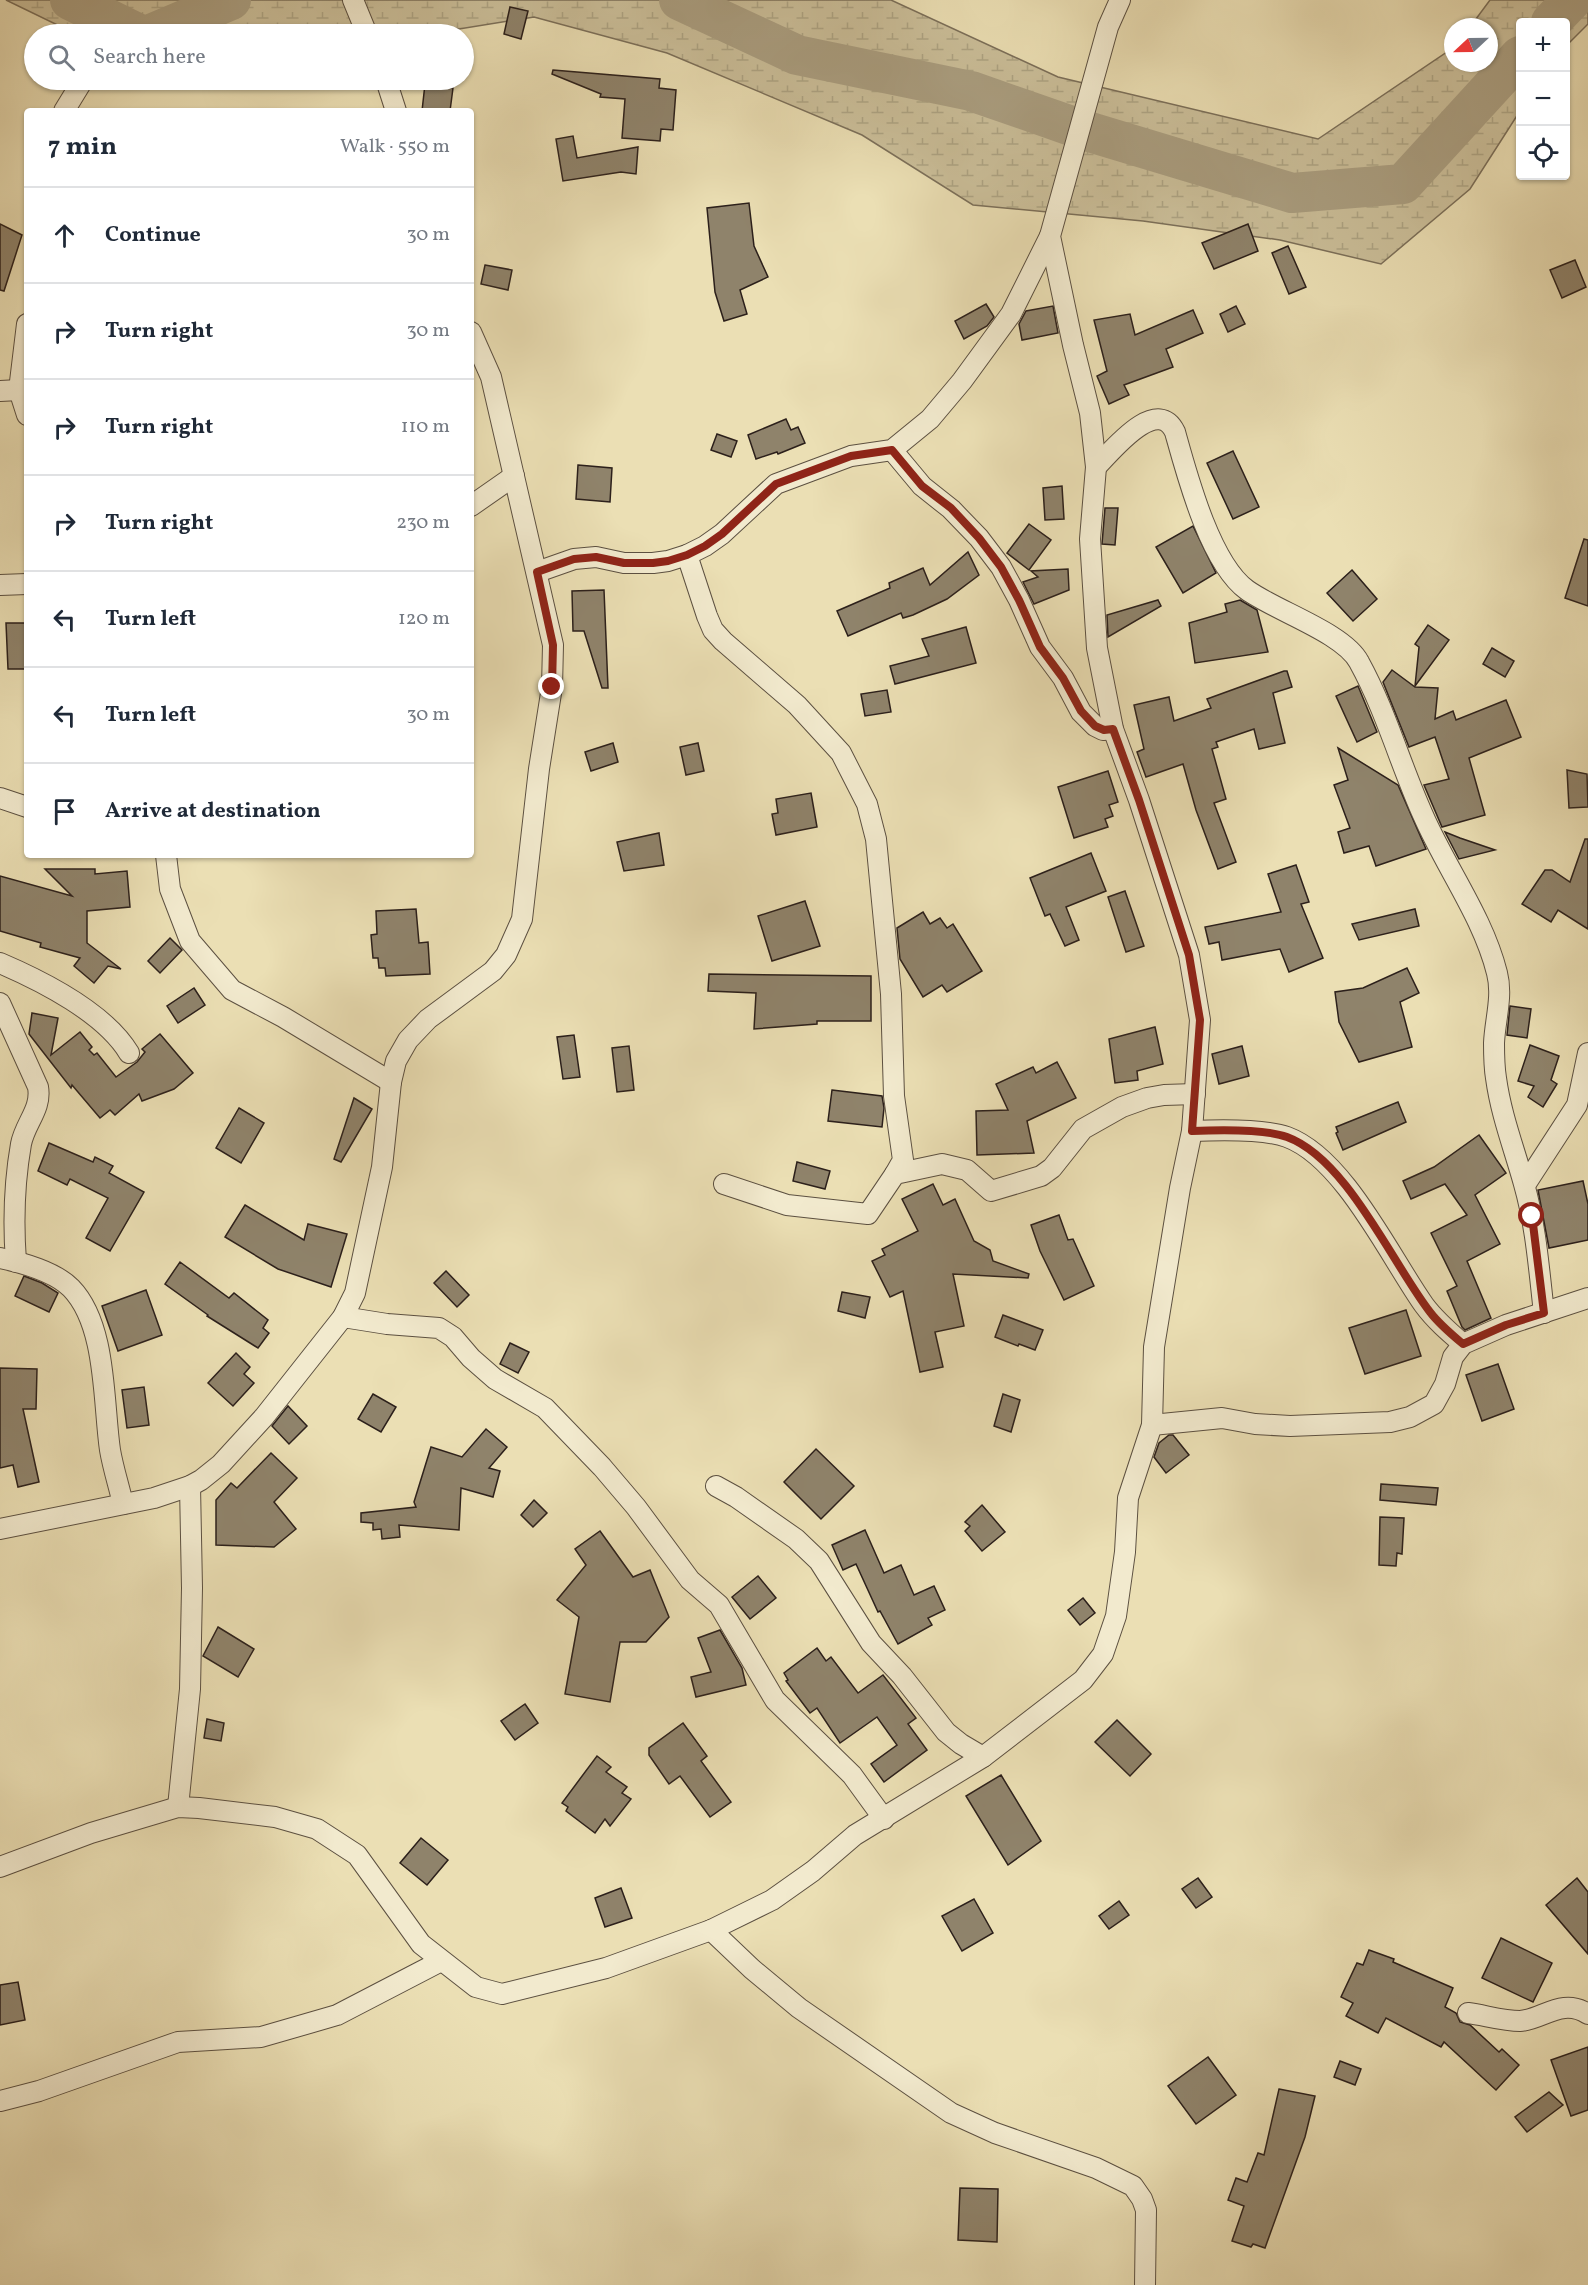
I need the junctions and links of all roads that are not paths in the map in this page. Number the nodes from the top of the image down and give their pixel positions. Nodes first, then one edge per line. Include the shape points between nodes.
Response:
1 (353, 0) edge
2 (1120, 0) edge
3 (363, 24) edge
4 (77, 90) edge
5 (389, 90) edge
6 (66, 108) edge
7 (395, 108) edge
8 (1050, 236) junction
9 (24, 336) edge
10 (474, 338) edge
11 (10, 390) edge
12 (24, 411) edge
13 (892, 450) junction
14 (1096, 467) junction
15 (514, 476) junction
16 (474, 488) edge
17 (491, 492) junction
18 (474, 504) edge
19 (687, 555) junction
20 (537, 572) junction
21 (24, 584) edge
22 (0, 585) edge
23 (1113, 729) junction
24 (0, 798) edge
25 (24, 806) edge
26 (166, 858) edge
27 (0, 963) edge
28 (0, 1003) edge
29 (129, 1053) dead end
30 (1588, 1053) edge
31 (391, 1082) junction
32 (1195, 1094) junction
33 (1583, 1110) edge
34 (1192, 1131) junction
35 (895, 1174) junction
36 (724, 1184) dead end
37 (1525, 1185) junction
38 (8, 1260) edge
39 (1588, 1298) edge
40 (1544, 1313) junction
41 (344, 1317) junction
42 (1463, 1344) junction
43 (1152, 1425) junction
44 (190, 1486) junction
45 (716, 1486) dead end
46 (123, 1504) junction
47 (0, 1529) edge
48 (983, 1757) junction
49 (178, 1807) junction
50 (884, 1819) junction
51 (0, 1867) edge
52 (711, 1930) junction
53 (441, 1961) junction
54 (1468, 2013) dead end
55 (1588, 2014) edge
56 (0, 2101) edge
57 (1145, 2285) edge

1 - 3 street
2 - 8 street via 1108,27
4 - 6 street
5 - 7 street
8 - 13 street via 1011,314 962,381 930,419
8 - 14 street via 1090,413
9 - 11 street
10 - 15 street via 492,377
11 - 12 street
13 - 19 street via 851,456 776,484 722,534
13 - 23 street via 922,486 972,530 995,560 1040,647 1081,711 1095,726
14 - 23 street via 1090,539 1097,648
14 - 37 street via 1131,431 1148,421 1161,419 1168,423 1175,432 1202,518 1218,554 1244,588 1329,633 1358,659 1394,737 1422,813 1493,960 1500,997 1494,1042 1499,1100
15 - 17 street
15 - 20 street
16 - 17 street
17 - 18 street
19 - 20 street via 653,563 624,563 596,557 574,559
19 - 35 street via 713,630 797,705 841,753 867,804 876,839 891,994 894,1096 903,1160
20 - 31 street via 553,645 552,687 522,919 506,955 493,971 428,1019 408,1040 396,1061
21 - 22 street
23 - 32 street via 1189,955 1200,1020
24 - 25 street
26 - 31 street via 170,889 190,941 232,990
27 - 29 street via 94,1015 108,1025
28 - 38 street via 40,1098 22,1140
30 - 33 street
31 - 41 street via 382,1167 355,1293
32 - 34 street
32 - 35 street via 1147,1098 1122,1107 1083,1129 1052,1168 1026,1182 991,1191 967,1170 942,1164
33 - 37 street
34 - 42 street via 1286,1137 1307,1147 1356,1200 1432,1315
34 - 43 street via 1154,1347
35 - 36 street via 868,1214 787,1205
37 - 40 street
38 - 46 street via 48,1273 69,1286 81,1300 98,1346 111,1452
39 - 40 street
40 - 42 street
41 - 44 street via 264,1418 221,1464
41 - 50 street via 439,1328 495,1379 545,1408 636,1507 690,1580 719,1605 775,1700 852,1775
42 - 43 street via 1453,1357 1434,1404 1410,1417 1390,1422 1290,1426 1221,1418
43 - 48 street via 1128,1498 1116,1616 1103,1654 1083,1680
44 - 46 street
44 - 49 street via 190,1689
45 - 48 street via 796,1539 819,1561 871,1643 946,1732
46 - 47 street
48 - 50 street
49 - 51 street via 91,1833
49 - 53 street via 275,1817 317,1829 339,1841 357,1855 421,1944
50 - 52 street via 855,1835 772,1900
52 - 53 street via 606,1968 502,1994 476,1988
52 - 57 street via 800,2008 951,2113 994,2133 1096,2168 1133,2187 1146,2210
53 - 56 street via 337,2015 261,2037 178,2042
54 - 55 street via 1521,2021 1554,2009

